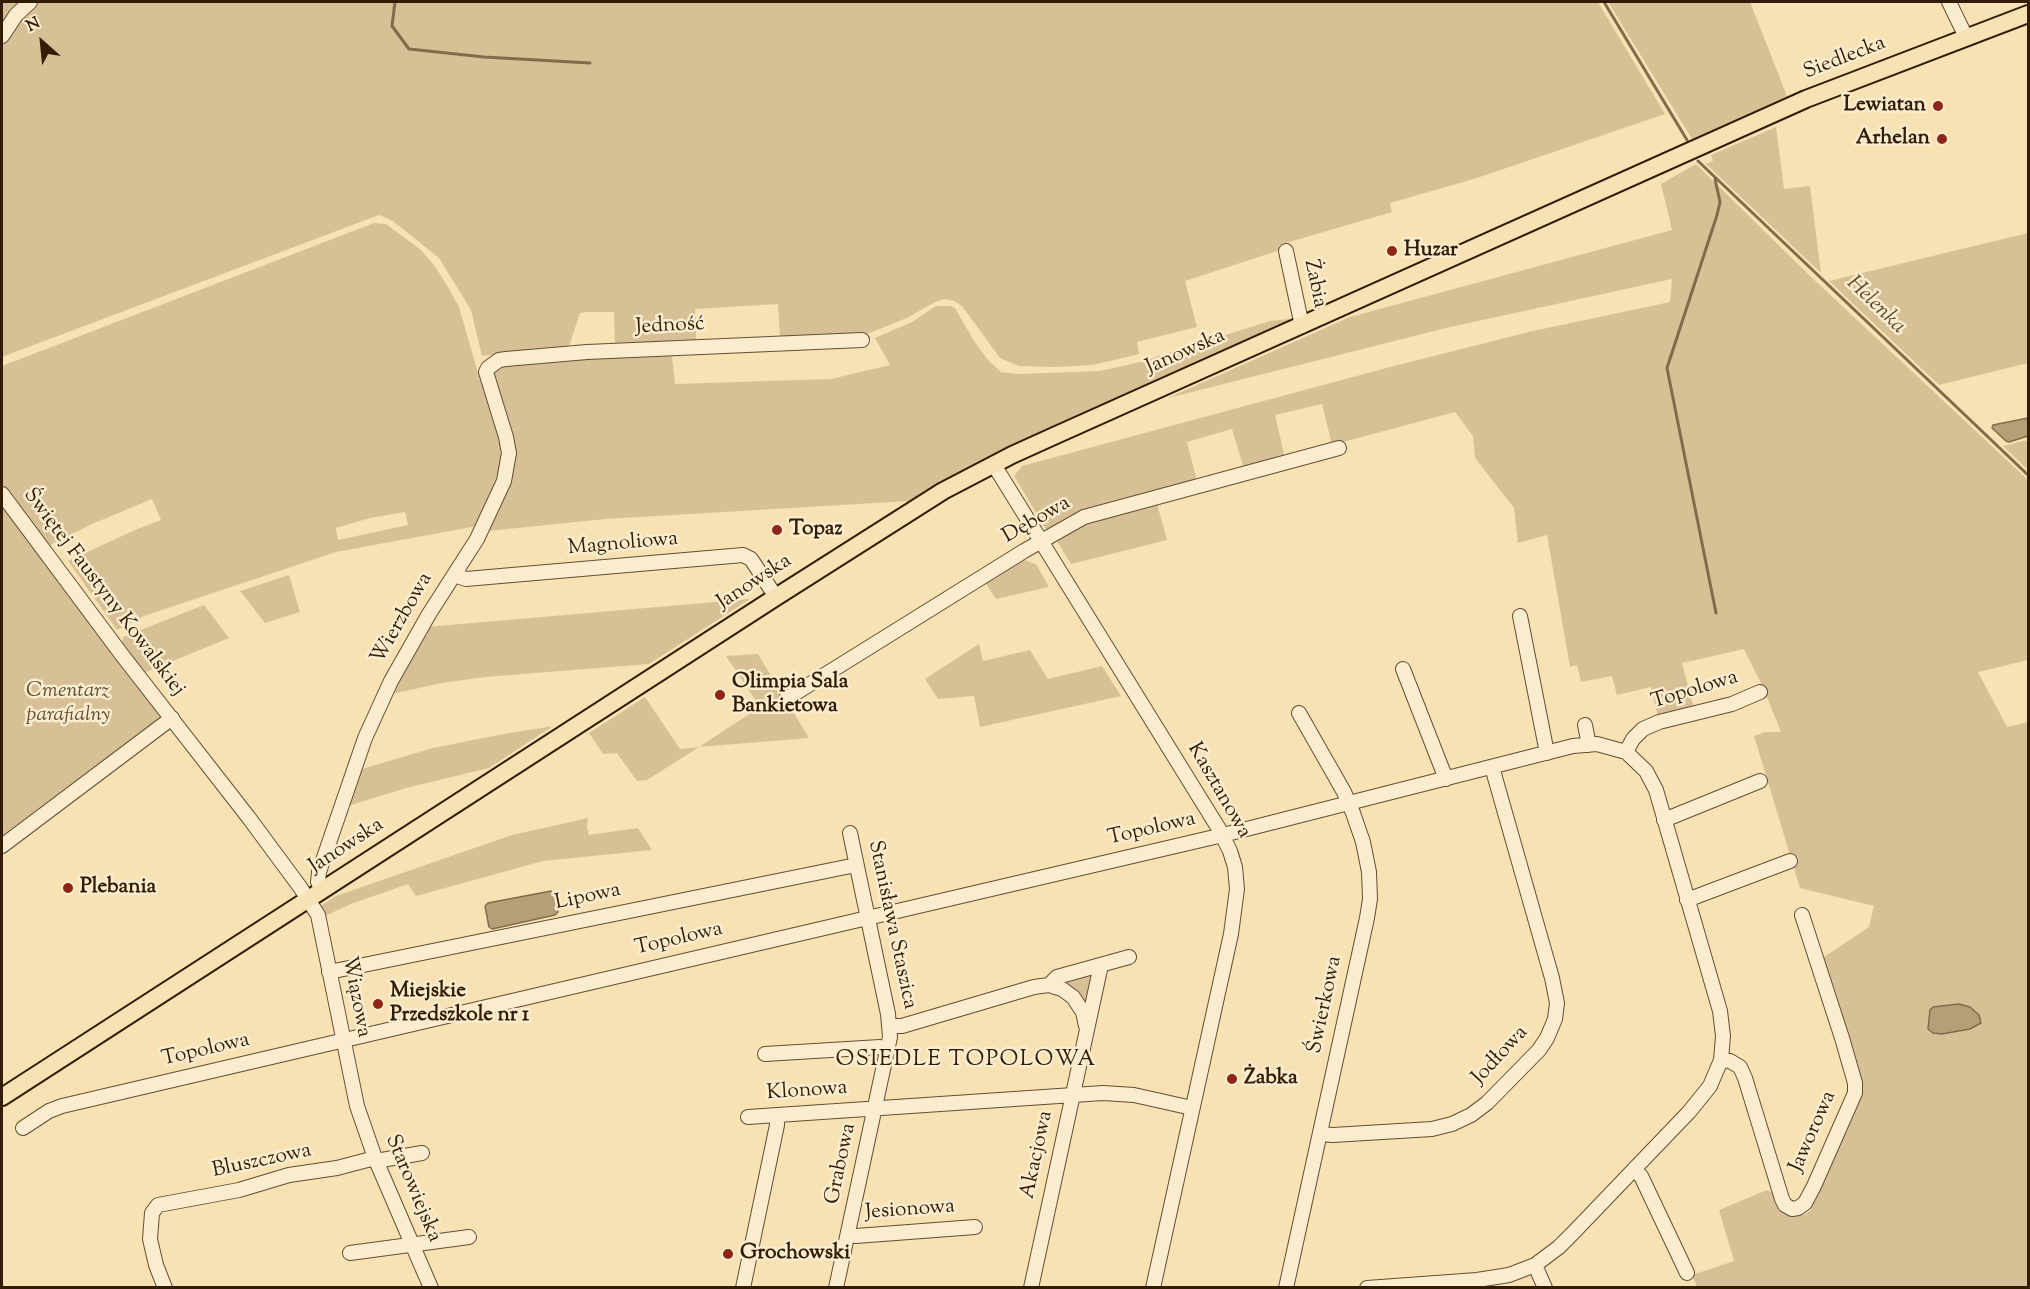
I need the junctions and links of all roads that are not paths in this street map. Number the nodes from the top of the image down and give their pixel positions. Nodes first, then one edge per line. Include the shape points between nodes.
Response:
1 (30, 2) edge
2 (1948, 2) edge
3 (2028, 14) edge
4 (2, 36) edge
5 (1966, 37) junction
6 (1681, 154) joint
7 (1286, 250) dead end
8 (1302, 326) junction
9 (862, 340) dead end
10 (486, 372) joint
11 (1339, 448) dead end
12 (994, 465) junction
13 (2, 494) edge
14 (1041, 543) junction
15 (454, 574) junction
16 (776, 597) junction
17 (1520, 616) dead end
18 (1403, 669) dead end
19 (1760, 692) dead end
20 (786, 699) dead end
21 (1299, 712) dead end
22 (172, 718) junction
23 (1585, 725) dead end
24 (1589, 745) junction
25 (1626, 752) junction
26 (1547, 753) junction
27 (1492, 767) junction
28 (1446, 778) junction
29 (1760, 781) dead end
30 (1348, 802) junction
31 (1664, 820) junction
32 (850, 833) dead end
33 (1223, 835) junction
34 (2, 846) edge
35 (1790, 861) dead end
36 (856, 865) junction
37 (322, 890) junction
38 (308, 899) junction
39 (1688, 900) junction
40 (1802, 915) dead end
41 (868, 918) junction
42 (1130, 957) dead end
43 (1101, 965) junction
44 (328, 972) junction
45 (1049, 985) junction
46 (890, 1026) junction
47 (1086, 1031) junction
48 (343, 1041) junction
49 (888, 1050) junction
50 (765, 1054) dead end
51 (1721, 1060) junction
52 (1073, 1095) junction
53 (2, 1097) edge
54 (357, 1106) joint
55 (875, 1108) junction
56 (1192, 1108) junction
57 (777, 1115) junction
58 (748, 1117) dead end
59 (23, 1128) dead end
60 (1320, 1134) junction
61 (422, 1153) dead end
62 (376, 1160) junction
63 (1635, 1170) junction
64 (975, 1227) dead end
65 (848, 1235) junction
66 (469, 1237) dead end
67 (413, 1244) junction
68 (350, 1253) dead end
69 (1535, 1265) junction
70 (1687, 1273) dead end
71 (165, 1287) edge
72 (431, 1287) edge
73 (743, 1287) edge
74 (836, 1287) edge
75 (1031, 1287) edge
76 (1153, 1287) edge
77 (1286, 1287) edge
78 (1367, 1287) edge
79 (1545, 1287) edge

1 - 4 street
2 - 5 street
3 - 5 main road, Siedlecka
5 - 6 main road, Siedlecka via 1806,99
6 - 8 main road, Janowska
7 - 8 street, Żabia
8 - 12 main road, Janowska
9 - 10 street, Jedność via 588,352 506,359
10 - 15 street, Wierzbowa via 506,436 508,464 484,527
11 - 14 street, Dębowa via 1084,517
12 - 14 street, Kasztanowa
12 - 16 main road, Janowska via 918,506
13 - 22 street, Świętej Faustyny Kowalskiej
14 - 20 street, Dębowa
14 - 33 street, Kasztanowa
15 - 16 street, Magnoliowa via 466,579 743,555 751,559
15 - 37 street, Wierzbowa via 391,681 366,738 319,872
16 - 37 main road, Janowska
17 - 26 street
18 - 28 street
19 - 25 street, Topolowa via 1643,729
21 - 30 street
22 - 34 street, Świętej Faustyny Kowalskiej
22 - 38 street, Świętej Faustyny Kowalskiej
23 - 24 street
24 - 25 street, Topolowa
24 - 26 street, Topolowa
25 - 31 street via 1646,771 1656,789
26 - 27 street, Topolowa
27 - 28 street, Topolowa
27 - 60 street, Jodłowa via 1554,986 1555,1019 1547,1038 1487,1103 1452,1124 1432,1129
28 - 30 street, Topolowa
29 - 31 street
30 - 33 street, Topolowa
30 - 60 street, Świerkowa via 1363,842 1370,898
31 - 39 street
32 - 36 street, Stanisława Staszica
33 - 41 street, Topolowa
33 - 56 street, Kasztanowa via 1234,867 1236,904
35 - 39 street
36 - 41 street, Stanisława Staszica
36 - 44 street, Lipowa
37 - 38 main road, Janowska
38 - 44 street, Wiązowa via 318,915
38 - 53 main road, Janowska
39 - 51 street via 1720,1011
40 - 51 street, Jaworowa via 1842,1038 1855,1093 1814,1186 1798,1208 1792,1209 1782,1199 1740,1067
41 - 46 street, Stanisława Staszica
41 - 48 street, Topolowa
42 - 43 street
43 - 45 street via 1057,977
43 - 47 street, Akacjowa
44 - 48 street, Wiązowa
45 - 46 street
45 - 47 street, Akacjowa via 1073,997 1083,1012
46 - 49 street, Grabowa
47 - 52 street, Akacjowa
48 - 54 street, Wiązowa
48 - 59 street, Topolowa via 62,1106
49 - 50 street via 880,1047
49 - 55 street, Grabowa
51 - 63 street via 1710,1086 1696,1104
52 - 55 street, Klonowa
52 - 56 street, Klonowa via 1134,1095
52 - 75 street, Akacjowa
54 - 62 street, Starowiejska
55 - 57 street, Klonowa
55 - 65 street, Grabowa
56 - 76 street, Kasztanowa
57 - 58 street, Klonowa
57 - 73 street
60 - 77 street, Świerkowa
61 - 62 street, Bluszczowa
62 - 67 street, Starowiejska
62 - 71 street, Bluszczowa via 158,1205 152,1213 150,1239
63 - 69 street via 1559,1247
63 - 70 street
64 - 65 street, Jesionowa
65 - 74 street, Grabowa
66 - 67 street
67 - 68 street
67 - 72 street, Starowiejska
69 - 78 street via 1509,1275 1477,1280
69 - 79 street

